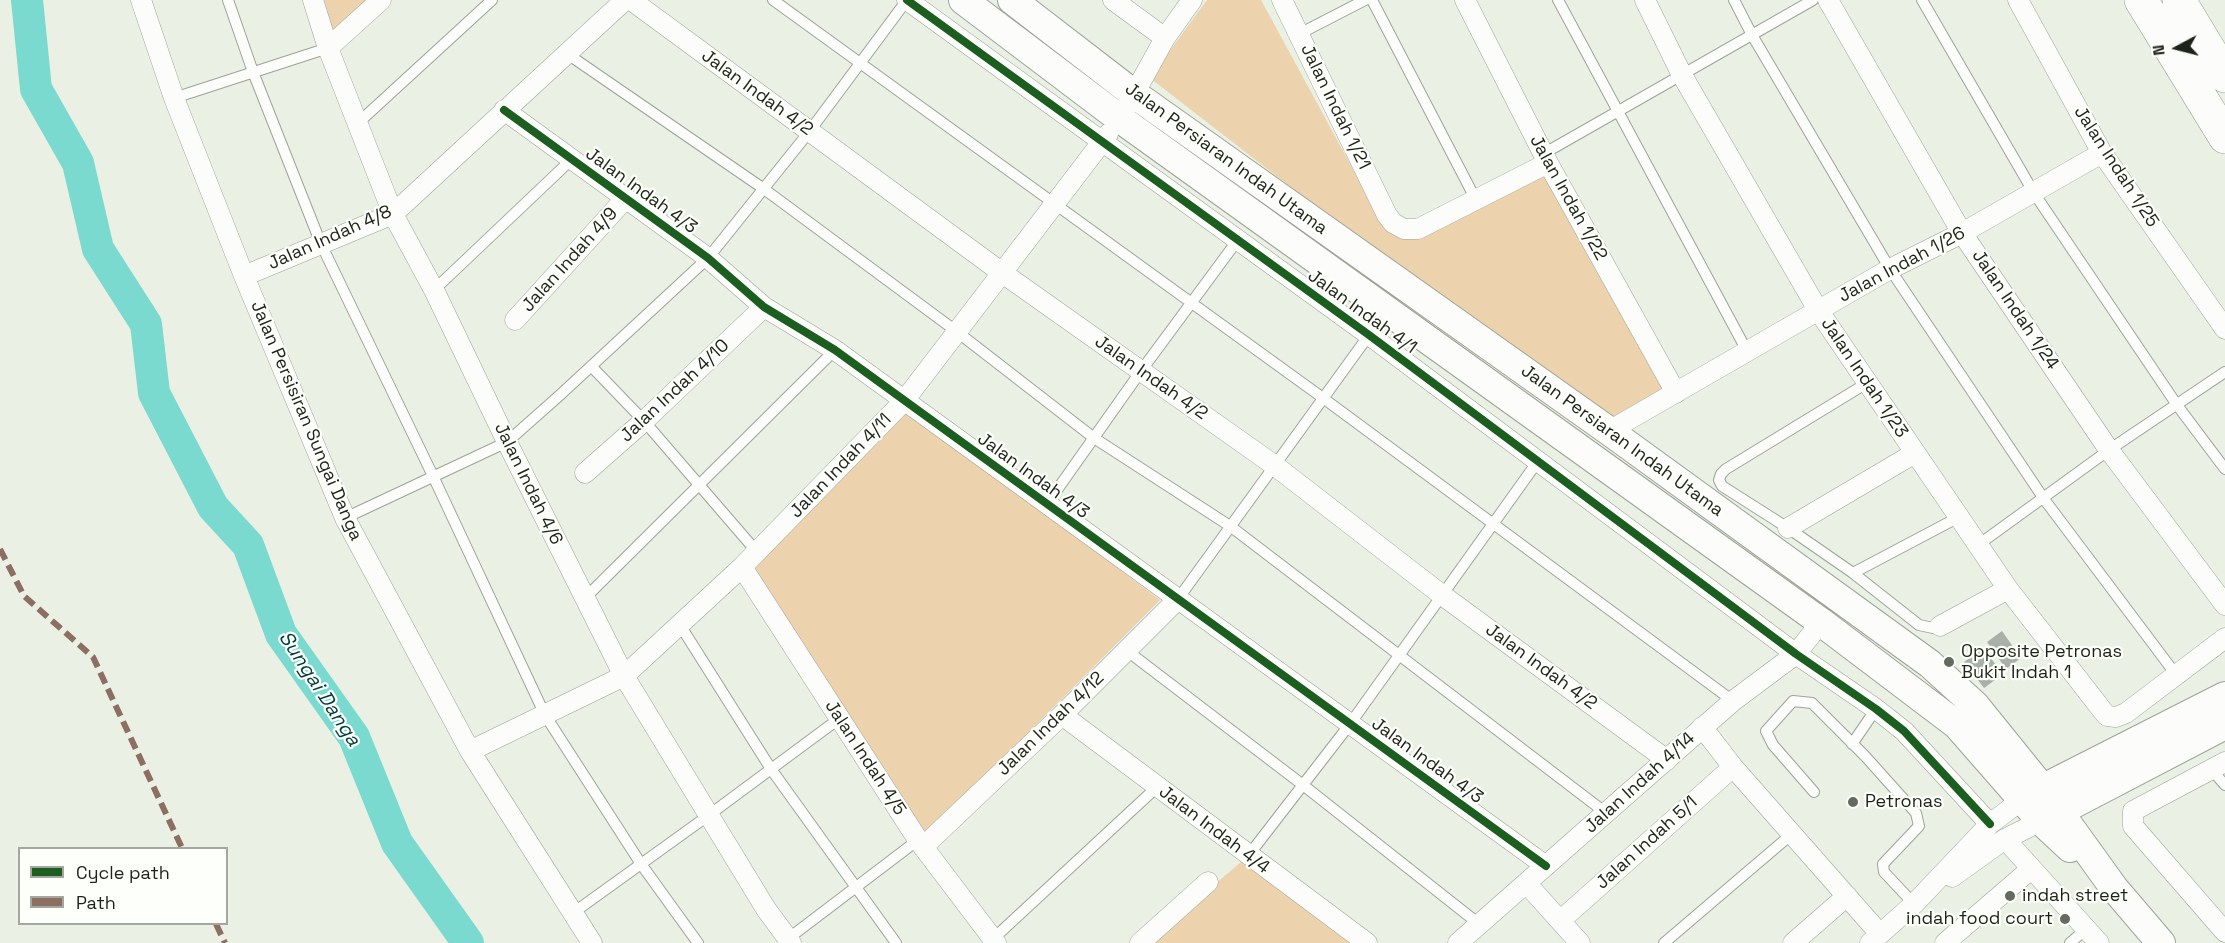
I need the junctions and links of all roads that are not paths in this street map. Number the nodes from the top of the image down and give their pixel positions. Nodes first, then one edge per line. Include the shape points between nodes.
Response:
1 (141, 0) edge
2 (228, 0) edge
3 (313, 0) edge
4 (381, 0) edge
5 (492, 0) edge
6 (625, 0) edge
7 (631, 0) edge
8 (773, 0) edge
9 (907, 0) edge
10 (963, 0) edge
11 (1012, 0) edge
12 (1113, 0) edge
13 (1192, 0) edge
14 (1282, 0) edge
15 (1365, 0) edge
16 (1372, 0) edge
17 (1465, 0) edge
18 (1558, 0) edge
19 (1645, 0) edge
20 (1734, 0) edge
21 (1813, 0) edge
22 (1828, 0) edge
23 (1922, 0) edge
24 (2018, 0) edge
25 (2141, 0) edge
26 (2179, 0) edge
27 (1299, 34) junction
28 (1752, 35) junction
29 (1165, 38) junction
30 (328, 48) junction
31 (566, 53) junction
32 (861, 63) junction
33 (253, 72) junction
34 (1683, 75) junction
35 (2225, 76) edge
36 (1134, 94) junction
37 (174, 98) junction
38 (504, 110) junction
39 (1618, 111) junction
40 (1119, 118) junction
41 (358, 123) junction
42 (809, 132) junction
43 (2225, 137) edge
44 (1102, 143) junction
45 (2103, 153) junction
46 (1546, 158) junction
47 (572, 159) junction
48 (764, 189) junction
49 (2034, 193) junction
50 (625, 199) junction
51 (1476, 200) junction
52 (1055, 203) junction
53 (393, 214) junction
54 (1962, 233) junction
55 (1238, 241) junction
56 (321, 244) junction
57 (708, 258) junction
58 (1890, 268) junction
59 (1001, 272) junction
60 (244, 276) junction
61 (434, 290) junction
62 (1190, 304) junction
63 (764, 308) junction
64 (1818, 310) junction
65 (515, 320) dead end
66 (2225, 329) edge
67 (956, 331) junction
68 (1369, 335) junction
69 (835, 351) junction
70 (1747, 351) junction
71 (591, 366) junction
72 (1141, 371) junction
73 (2225, 372) edge
74 (1867, 383) junction
75 (1676, 393) junction
76 (1323, 398) junction
77 (904, 401) junction
78 (2177, 405) junction
79 (644, 421) junction
80 (1609, 431) junction
81 (1094, 438) junction
82 (507, 442) junction
83 (2109, 450) junction
84 (1915, 453) junction
85 (1538, 461) junction
86 (1274, 465) junction
87 (2225, 469) edge
88 (585, 473) dead end
89 (433, 477) junction
90 (700, 484) junction
91 (2044, 499) junction
92 (1047, 504) junction
93 (1959, 517) junction
94 (345, 518) junction
95 (1492, 524) junction
96 (1230, 526) junction
97 (1788, 528) junction
98 (1978, 545) junction
99 (757, 552) junction
100 (742, 567) junction
101 (1853, 573) junction
102 (2008, 589) junction
103 (1442, 595) junction
104 (585, 598) junction
105 (1178, 599) junction
106 (2225, 605) edge
107 (1821, 622) junction
108 (680, 625) junction
109 (1940, 626) joint
110 (2225, 638) edge
111 (1126, 650) junction
112 (1399, 653) junction
113 (1796, 654) junction
114 (624, 676) junction
115 (2177, 676) junction
116 (2225, 696) edge
117 (1733, 701) junction
118 (1876, 709) junction
119 (545, 715) junction
120 (1062, 715) junction
121 (840, 718) junction
122 (1350, 724) junction
123 (2225, 725) edge
124 (1702, 727) junction
125 (1852, 744) junction
126 (470, 751) junction
127 (1667, 760) junction
128 (2218, 765) edge
129 (1733, 767) junction
130 (771, 769) junction
131 (1303, 785) junction
132 (2225, 785) edge
133 (1157, 787) junction
134 (1814, 792) dead end
135 (2032, 793) junction
136 (1606, 813) junction
137 (709, 816) junction
138 (2050, 816) junction
139 (1990, 824) junction
140 (1793, 833) junction
141 (2005, 839) junction
142 (921, 843) junction
143 (1248, 856) junction
144 (641, 864) junction
145 (1546, 866) junction
146 (2031, 869) junction
147 (1208, 882) dead end
148 (1526, 883) junction
149 (857, 887) junction
150 (1847, 896) junction
151 (1914, 904) junction
152 (573, 913) junction
153 (1561, 920) junction
154 (1479, 924) junction
155 (2225, 932) edge
156 (2092, 936) edge
157 (1875, 939) edge
158 (995, 941) edge
159 (787, 942) edge
160 (592, 943) edge
161 (698, 943) edge
162 (896, 943) edge
163 (1140, 943) edge
164 (1367, 943) edge
165 (1458, 943) edge
166 (1580, 943) edge
167 (1664, 943) edge
168 (1793, 943) edge
169 (1946, 943) edge
170 (2070, 943) edge
171 (2161, 943) edge

1 - 37 street, Jalan Persisiran Sungai Danga
2 - 33 lane
3 - 30 street, Jalan Indah 4/6
4 - 30 street
5 - 41 lane
6 - 31 street, Jalan Indah 4/8
7 - 42 street, Jalan Indah 4/2
8 - 32 lane
9 - 32 lane
9 - 44 street, Jalan Indah 4/1
10 - 40 main road, Jalan Persiaran Indah Utama
11 - 36 main road, Jalan Persiaran Indah Utama
12 - 29 street
13 - 29 street, Jalan Indah 4/11
14 - 27 street, Jalan Indah 1/21
15 - 27 lane
16 - 51 lane
17 - 46 street, Jalan Indah 1/22
18 - 39 lane
19 - 34 street, Jalan Indah 1/23
20 - 28 lane
21 - 28 lane
22 - 54 street, Jalan Indah 1/24
23 - 49 lane
24 - 45 street, Jalan Indah 1/25
25 - 43 highway
26 - 35 highway
27 - 51 street, Jalan Indah 1/21 via 1393,223 1404,229 1418,229
28 - 34 lane
28 - 58 lane
29 - 36 street, Jalan Indah 4/11
30 - 33 lane
30 - 41 street, Jalan Indah 4/6
31 - 38 street, Jalan Indah 4/8
31 - 48 lane
32 - 42 lane
32 - 52 lane
33 - 37 lane
33 - 56 lane
34 - 39 lane
34 - 64 street, Jalan Indah 1/23
36 - 40 street, Jalan Indah 4/11
36 - 80 main road, Jalan Persiaran Indah Utama
37 - 60 street, Jalan Persisiran Sungai Danga
38 - 47 street, Jalan Indah 4/3
38 - 53 street, Jalan Indah 4/8
39 - 46 lane
39 - 70 lane
40 - 44 street, Jalan Indah 4/11
40 - 107 main road, Jalan Persiaran Indah Utama
41 - 53 street, Jalan Indah 4/6
42 - 48 lane
42 - 59 street, Jalan Indah 4/2
44 - 52 street, Jalan Indah 4/11
44 - 55 street, Jalan Indah 4/1
45 - 49 street, Jalan Indah 1/26
45 - 66 street, Jalan Indah 1/25
46 - 51 street
46 - 75 street, Jalan Indah 1/22
47 - 50 street, Jalan Indah 4/3
47 - 61 lane
48 - 57 lane
48 - 67 lane
49 - 54 street, Jalan Indah 1/26
49 - 78 lane
50 - 57 street, Jalan Indah 4/3
50 - 65 street, Jalan Indah 4/9
52 - 59 street, Jalan Indah 4/11
52 - 62 lane
53 - 56 street, Jalan Indah 4/8
53 - 61 street, Jalan Indah 4/6
54 - 58 street, Jalan Indah 1/26
54 - 83 street, Jalan Indah 1/24
55 - 62 lane
55 - 68 street, Jalan Indah 4/1
56 - 60 street, Jalan Indah 4/8
56 - 89 lane
57 - 63 street, Jalan Indah 4/3
57 - 71 lane
58 - 64 street, Jalan Indah 1/26
58 - 91 lane
59 - 67 street, Jalan Indah 4/11
59 - 72 street, Jalan Indah 4/2
60 - 94 street, Jalan Persisiran Sungai Danga
61 - 82 street, Jalan Indah 4/6
62 - 72 lane
62 - 76 lane
63 - 69 street, Jalan Indah 4/3
63 - 79 street, Jalan Indah 4/10
64 - 70 street, Jalan Indah 1/26
64 - 74 street, Jalan Indah 1/23
67 - 77 street, Jalan Indah 4/11
67 - 81 lane
68 - 76 lane
68 - 85 street, Jalan Indah 4/1
69 - 77 street, Jalan Indah 4/3
69 - 90 lane
70 - 75 street, Jalan Indah 1/26
71 - 79 lane
71 - 82 lane
72 - 81 lane
72 - 86 street, Jalan Indah 4/2
73 - 78 lane
74 - 84 street, Jalan Indah 1/23
74 - 97 lane via 1721,474 1722,486
75 - 80 street, Jalan Indah 1/26
76 - 86 lane
76 - 95 lane
77 - 92 street, Jalan Indah 4/3
77 - 99 street, Jalan Indah 4/11
78 - 83 lane
78 - 87 lane
79 - 88 street, Jalan Indah 4/10
79 - 90 lane
80 - 135 main road, Jalan Persiaran Indah Utama via 1930,664 1975,705
81 - 92 lane
81 - 96 lane
82 - 89 lane
82 - 104 street, Jalan Indah 4/6
83 - 91 lane
83 - 106 street, Jalan Indah 1/24
84 - 93 street, Jalan Indah 1/23
84 - 97 street
85 - 95 lane
85 - 113 street, Jalan Indah 4/1
86 - 96 lane
86 - 103 street, Jalan Indah 4/2
89 - 94 lane
89 - 119 lane
90 - 99 lane
90 - 104 lane
91 - 98 lane
91 - 115 lane
92 - 105 street, Jalan Indah 4/3
93 - 98 street, Jalan Indah 1/23
93 - 101 lane
94 - 126 street, Jalan Persisiran Sungai Danga
95 - 103 lane
95 - 117 lane
96 - 105 lane
96 - 112 lane
97 - 101 lane
98 - 102 street, Jalan Indah 1/23
99 - 100 street, Jalan Indah 4/11
100 - 108 street, Jalan Indah 4/11
100 - 121 street, Jalan Indah 4/5
101 - 109 lane via 1919,625
102 - 109 street
102 - 115 street, Jalan Indah 1/23 via 2107,716 2126,713
103 - 112 lane
103 - 127 street, Jalan Indah 4/2
104 - 114 street, Jalan Indah 4/6
105 - 111 street, Jalan Indah 4/12
105 - 122 street, Jalan Indah 4/3
107 - 113 street, Jalan Indah 4/14
107 - 135 main road, Jalan Persiaran Indah Utama via 1957,725
108 - 114 street, Jalan Indah 4/11
108 - 130 lane
110 - 115 street
111 - 120 street, Jalan Indah 4/12
111 - 131 lane
112 - 122 lane
112 - 136 lane
113 - 117 street, Jalan Indah 4/14
113 - 118 street, Jalan Indah 4/1
114 - 119 street, Jalan Indah 4/11
114 - 137 street, Jalan Indah 4/6
116 - 135 main road
117 - 124 street, Jalan Indah 4/14
118 - 125 lane
118 - 139 street, Jalan Indah 4/1 via 1904,731
119 - 126 street, Jalan Indah 4/11
119 - 144 lane
120 - 133 street, Jalan Indah 4/4
120 - 142 street, Jalan Indah 4/12
121 - 130 lane
121 - 142 street, Jalan Indah 4/5
122 - 131 lane
122 - 145 street, Jalan Indah 4/3
123 - 138 main road
124 - 127 street, Jalan Indah 4/14
124 - 129 street
125 - 134 lane via 1812,704 1793,702 1766,731 1773,745
125 - 151 lane via 1916,813 1919,826 1883,864 1884,872
126 - 152 street, Jalan Persisiran Sungai Danga
127 - 136 street, Jalan Indah 4/14
128 - 132 lane
128 - 155 street via 2133,811 2133,826
129 - 140 street
129 - 153 street, Jalan Indah 5/1
130 - 137 lane
130 - 149 lane
131 - 143 lane
131 - 154 lane
133 - 143 street, Jalan Indah 4/4
133 - 158 lane
135 - 138 main road
135 - 139 street
136 - 145 street, Jalan Indah 4/14
137 - 144 lane
137 - 159 street, Jalan Indah 4/6
138 - 141 street
138 - 171 main road
139 - 151 street
140 - 150 street
140 - 167 lane
141 - 146 street
141 - 151 street
142 - 149 lane
142 - 158 street, Jalan Indah 4/5
143 - 164 street, Jalan Indah 4/4
144 - 152 lane
144 - 161 lane
145 - 148 street, Jalan Indah 4/14
146 - 156 street
146 - 169 street
147 - 163 street
148 - 153 street
148 - 154 street, Jalan Indah 4/14
149 - 159 lane
149 - 162 lane
150 - 157 street
150 - 168 street
151 - 157 street
152 - 160 street, Jalan Persisiran Sungai Danga
153 - 166 street
154 - 165 street, Jalan Indah 4/14
156 - 170 lane

